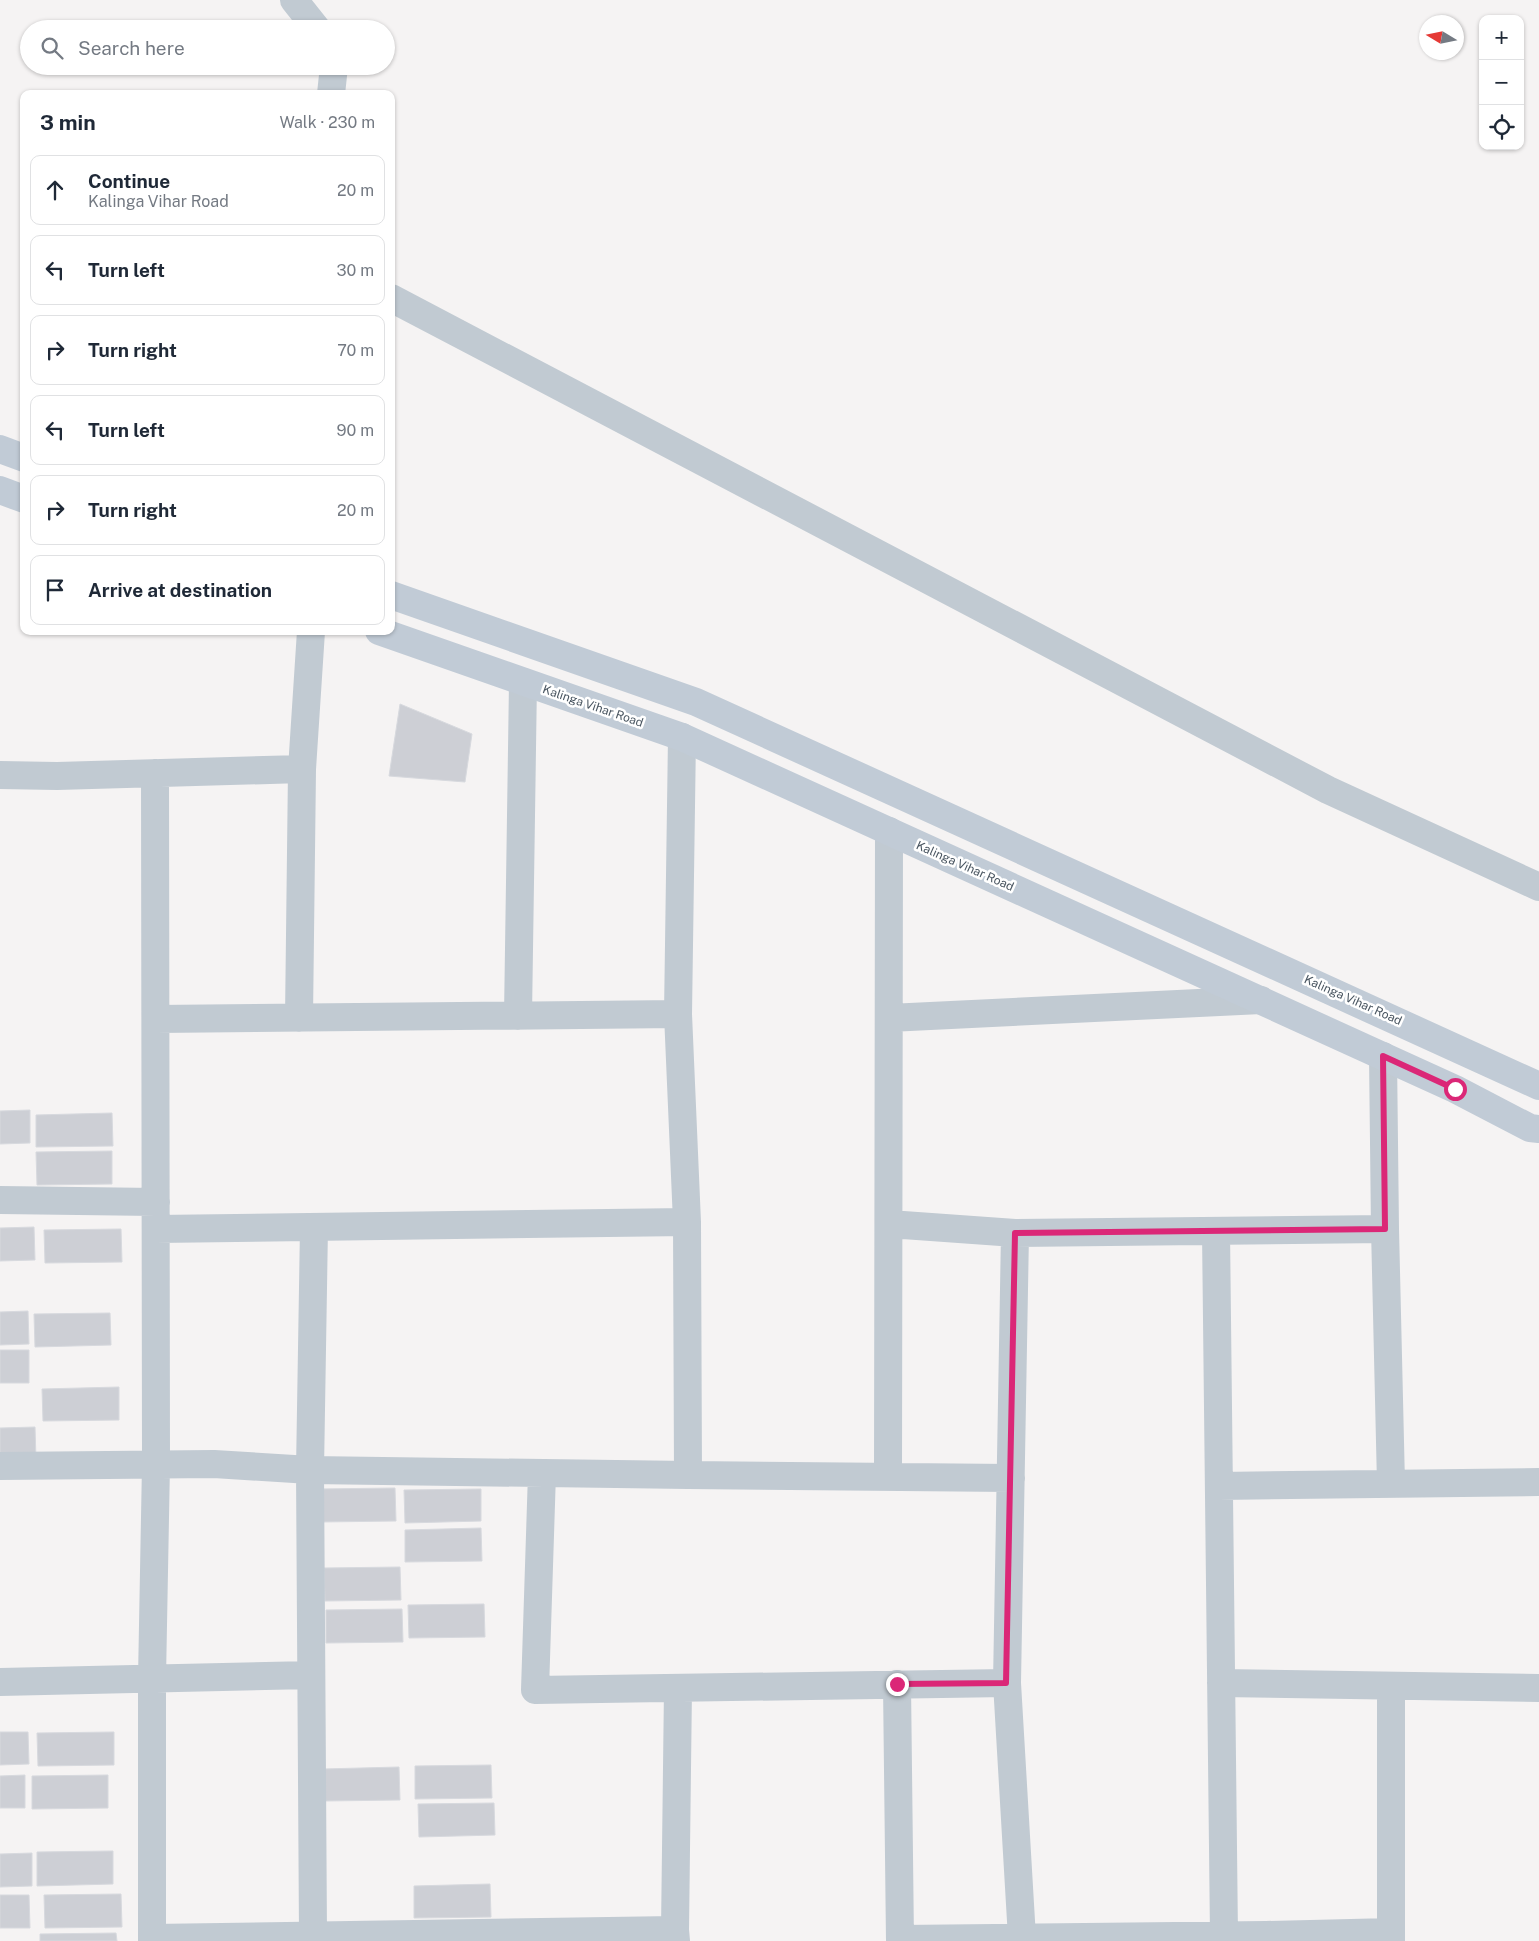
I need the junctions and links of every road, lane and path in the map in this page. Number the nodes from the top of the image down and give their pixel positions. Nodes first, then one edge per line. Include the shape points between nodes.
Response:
1 (294, 0) edge
2 (310, 20) edge
3 (333, 75) edge
4 (331, 90) edge
5 (395, 300) edge
6 (0, 449) edge
7 (20, 456) edge
8 (0, 490) edge
9 (20, 498) edge
10 (395, 596) edge
11 (311, 635) edge
12 (390, 635) edge
13 (523, 682) junction
14 (696, 702) junction
15 (682, 737) junction
16 (302, 769) junction
17 (155, 773) junction
18 (0, 775) edge
19 (889, 832) junction
20 (1539, 887) edge
21 (1261, 1000) junction
22 (678, 1014) junction
23 (518, 1016) junction
24 (299, 1018) junction
25 (889, 1018) junction
26 (156, 1019) junction
27 (1383, 1056) junction
28 (1539, 1086) edge
29 (1539, 1129) edge
30 (0, 1200) edge
31 (156, 1202) junction
32 (687, 1222) junction
33 (889, 1224) junction
34 (314, 1227) junction
35 (156, 1229) junction
36 (1385, 1229) junction
37 (1216, 1231) junction
38 (1015, 1233) junction
39 (156, 1464) junction
40 (0, 1466) edge
41 (310, 1470) junction
42 (542, 1473) junction
43 (688, 1475) junction
44 (888, 1477) junction
45 (1011, 1478) junction
46 (1539, 1482) edge
47 (1391, 1484) junction
48 (1219, 1486) junction
49 (312, 1675) junction
50 (152, 1678) junction
51 (0, 1682) edge
52 (1006, 1683) junction
53 (1221, 1683) junction
54 (897, 1684) junction
55 (1391, 1686) junction
56 (678, 1688) junction
57 (1539, 1688) edge
58 (313, 1934) junction
59 (676, 1935) edge
60 (1224, 1936) junction
61 (1391, 1936) edge
62 (1022, 1938) junction
63 (152, 1939) edge
64 (900, 1940) edge

1 - 2 street
3 - 4 street
5 - 20 street via 1328,790
6 - 7 street
8 - 9 street
10 - 14 street, Kalinga Vihar Road
11 - 16 street
12 - 13 street, Kalinga Vihar Road
13 - 15 street, Kalinga Vihar Road
13 - 23 street
14 - 15 street
14 - 28 street, Kalinga Vihar Road
15 - 19 street, Kalinga Vihar Road
15 - 22 street
16 - 17 street
16 - 24 street
17 - 18 street
17 - 26 street
19 - 21 street, Kalinga Vihar Road
19 - 25 street
21 - 25 street
21 - 27 street, Kalinga Vihar Road
22 - 23 street
22 - 32 street
23 - 24 street
24 - 26 street
25 - 33 street
26 - 31 street
27 - 29 street, Kalinga Vihar Road via 1530,1128
27 - 36 street
30 - 31 street
31 - 35 street
32 - 34 street
32 - 43 street
33 - 38 street
33 - 44 street
34 - 35 street
34 - 41 street
35 - 39 street
36 - 37 street
36 - 47 street
37 - 38 street
37 - 48 street
38 - 45 street
39 - 40 street
39 - 41 street
39 - 50 street
41 - 42 street
41 - 49 street
42 - 43 street
42 - 56 street via 536,1690
43 - 44 street
44 - 45 street
45 - 52 street
46 - 47 street
47 - 48 street
48 - 53 street
49 - 50 street
49 - 58 street
50 - 51 street
50 - 63 street
52 - 54 street
52 - 62 street
53 - 55 street
53 - 60 street
54 - 56 street
54 - 64 street
55 - 57 street
55 - 61 street
56 - 59 street
58 - 59 street
58 - 63 street
60 - 61 street
60 - 62 street
62 - 64 street

